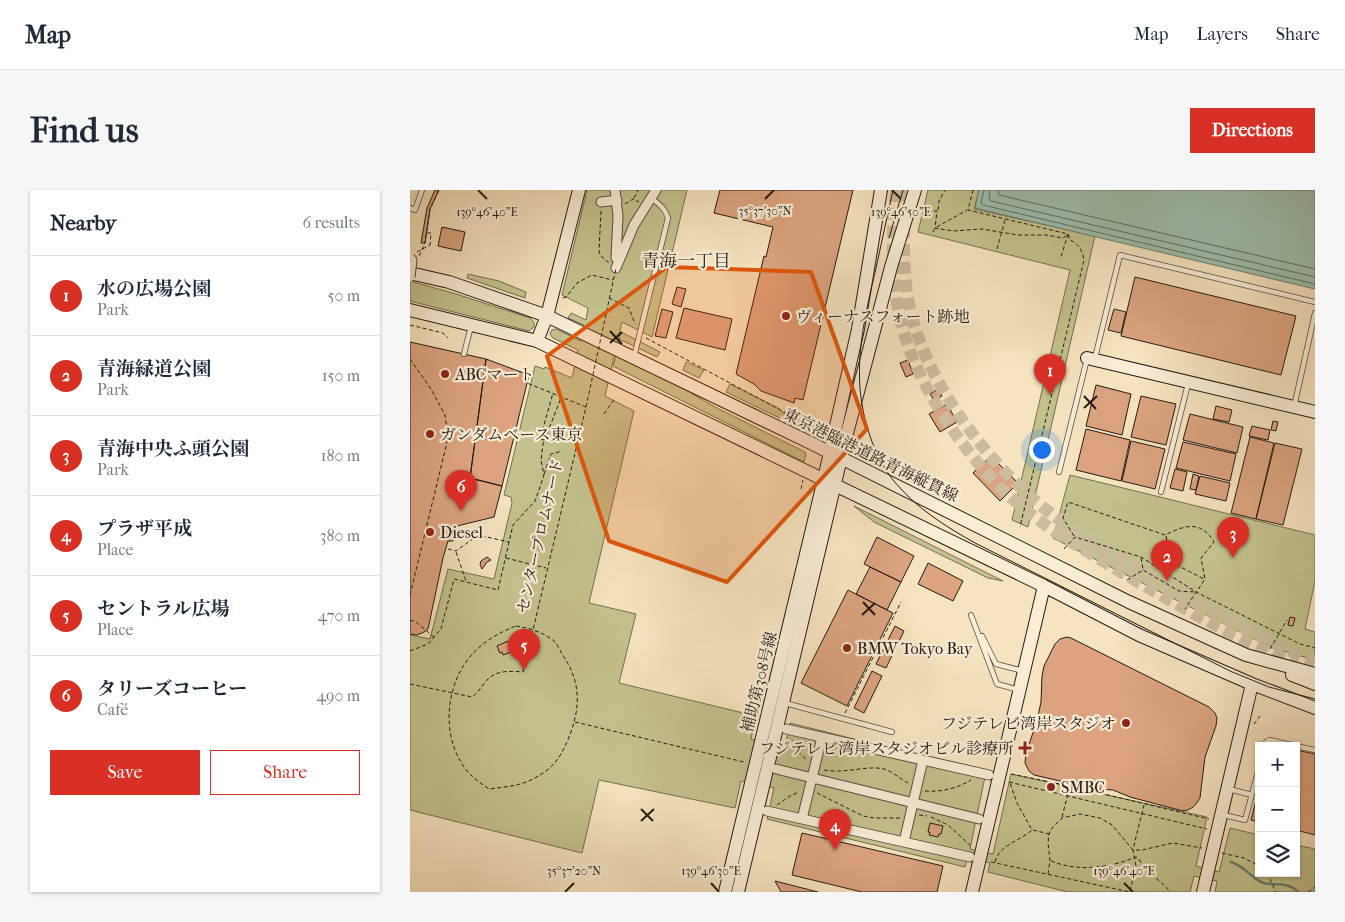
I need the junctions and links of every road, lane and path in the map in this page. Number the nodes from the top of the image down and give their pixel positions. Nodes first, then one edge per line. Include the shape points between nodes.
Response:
1 (422, 190) edge
2 (439, 190) edge
3 (572, 190) edge
4 (579, 190) edge
5 (615, 190) edge
6 (638, 190) edge
7 (881, 190) edge
8 (915, 190) edge
9 (945, 190) edge
10 (972, 190) edge
11 (654, 194) edge
12 (633, 199) junction
13 (601, 202) joint
14 (617, 203) junction
15 (645, 207) junction
16 (410, 208) edge
17 (968, 210) junction
18 (921, 211) dead end
19 (937, 211) junction
20 (1005, 219) junction
21 (934, 228) junction
22 (933, 232) dead end
23 (1002, 232) junction
24 (427, 233) junction
25 (1068, 234) junction
26 (997, 249) dead end
27 (415, 256) edge
28 (1061, 257) dead end
29 (616, 268) junction
30 (410, 273) edge
31 (410, 277) edge
32 (613, 280) junction
33 (609, 298) junction
34 (560, 299) dead end
35 (1315, 302) edge
36 (410, 310) edge
37 (1315, 313) edge
38 (543, 315) junction
39 (471, 324) junction
40 (410, 325) edge
41 (640, 335) junction
42 (448, 338) dead end
43 (537, 341) junction
44 (464, 354) dead end
45 (634, 358) junction
46 (410, 359) edge
47 (1091, 359) junction
48 (1189, 382) junction
49 (527, 383) dead end
50 (553, 393) junction
51 (562, 397) junction
52 (615, 398) dead end
53 (586, 407) junction
54 (1294, 407) junction
55 (1315, 412) edge
56 (604, 414) dead end
57 (822, 425) dead end
58 (544, 440) junction
59 (562, 451) dead end
60 (836, 456) junction
61 (1060, 472) dead end
62 (544, 475) junction
63 (803, 478) dead end
64 (830, 482) junction
65 (800, 489) dead end
66 (1161, 492) dead end
67 (1020, 527) dead end
68 (1166, 535) junction
69 (1075, 537) junction
70 (509, 542) junction
71 (448, 549) dead end
72 (1064, 549) dead end
73 (456, 551) junction
74 (506, 558) junction
75 (1141, 558) junction
76 (547, 568) junction
77 (1143, 570) junction
78 (1204, 579) junction
79 (1126, 580) dead end
80 (466, 582) junction
81 (1044, 586) junction
82 (1196, 592) junction
83 (410, 595) edge
84 (901, 602) dead end
85 (1185, 609) dead end
86 (410, 620) edge
87 (1287, 620) dead end
88 (533, 629) junction
89 (1278, 634) junction
90 (435, 638) junction
91 (1315, 648) edge
92 (1270, 649) dead end
93 (410, 651) edge
94 (1246, 655) junction
95 (1024, 671) junction
96 (1315, 674) edge
97 (410, 684) edge
98 (1252, 684) junction
99 (1315, 684) edge
100 (1019, 690) junction
101 (452, 694) junction
102 (784, 702) junction
103 (1315, 708) edge
104 (842, 718) junction
105 (575, 722) junction
106 (788, 730) joint
107 (892, 732) dead end
108 (822, 737) junction
109 (1266, 742) edge
110 (1279, 742) edge
111 (1300, 747) edge
112 (1315, 750) edge
113 (923, 760) junction
114 (747, 763) dead end
115 (815, 766) junction
116 (776, 769) dead end
117 (978, 773) junction
118 (1009, 774) dead end
119 (989, 775) dead end
120 (812, 778) junction
121 (1255, 783) edge
122 (1070, 786) junction
123 (1227, 789) junction
124 (916, 790) junction
125 (809, 791) junction
126 (1252, 795) junction
127 (1067, 796) junction
128 (913, 803) junction
129 (1144, 804) junction
130 (770, 812) joint
131 (1142, 814) junction
132 (910, 817) junction
133 (1216, 817) junction
134 (1062, 818) junction
135 (802, 819) junction
136 (979, 819) dead end
137 (1208, 829) dead end
138 (1032, 830) junction
139 (1049, 834) junction
140 (904, 842) junction
141 (972, 847) dead end
142 (1204, 849) dead end
143 (1133, 850) junction
144 (1222, 852) dead end
145 (970, 857) dead end
146 (1136, 858) junction
147 (1050, 860) junction
148 (988, 862) dead end
149 (995, 863) junction
150 (1255, 864) edge
151 (1048, 874) junction
152 (1269, 877) edge
153 (1315, 887) edge
154 (725, 892) edge
155 (738, 892) edge
156 (972, 892) edge
157 (1130, 892) edge
158 (1170, 892) edge
159 (1203, 892) edge
160 (1276, 892) edge
161 (1308, 892) edge

1 - 16 lane via 415,210
2 - 24 path via 430,210
3 - 38 street
4 - 38 street
5 - 14 street
6 - 12 path
7 - 60 street
8 - 60 street
9 - 19 path
10 - 17 path
11 - 15 street
11 - 41 lane via 668,218
12 - 14 path
12 - 15 path
13 - 14 street
13 - 29 path via 599,251 604,260
14 - 29 street
15 - 29 street
17 - 20 path
17 - 21 path
18 - 19 path
19 - 21 path
20 - 23 path
20 - 25 path
21 - 22 path
21 - 23 path via 953,232 982,229
23 - 25 path via 1063,238
23 - 26 path
24 - 27 path via 425,243
24 - 27 path, bridge via 431,233 430,245
25 - 28 path
25 - 67 path via 1070,240 1078,244 1084,260
27 - 31 street, bridge
29 - 32 path, センタープロムナード, bridge
30 - 38 street, 東京港臨港道路青海縦貫線 via 449,282
32 - 33 path, センタープロムナード, bridge
32 - 34 path via 592,275 581,280 566,297
33 - 41 path via 629,308
33 - 53 path, センタープロムナード, bridge
35 - 47 lane via 1120,256
36 - 39 street
37 - 54 lane
38 - 43 street
38 - 45 street, 東京港臨港道路青海縦貫線
39 - 43 street
39 - 44 lane
40 - 42 path via 443,333
41 - 45 lane
41 - 57 path via 814,428
43 - 64 street
45 - 60 street, 東京港臨港道路青海縦貫線
46 - 83 path via 445,415 448,438
47 - 48 street
47 - 61 lane
48 - 54 street
48 - 66 lane
49 - 50 path
50 - 51 path
50 - 58 path via 540,439
51 - 53 path
51 - 58 path
52 - 56 path
53 - 76 path, センタープロムナード
54 - 55 street
58 - 62 path via 541,460
59 - 62 path via 551,454
60 - 64 street
60 - 94 street, 東京港臨港道路青海縦貫線 via 1129,602
62 - 70 path via 535,501 513,525
63 - 65 path
64 - 81 street
64 - 102 street, 補助第308号線
64 - 154 street, 補助第308号線
68 - 69 path via 1068,502 1063,518
68 - 78 path via 1171,562
68 - 78 path via 1181,527 1194,526 1208,532 1214,542 1201,558
69 - 72 path
69 - 75 path
70 - 73 path via 478,535
70 - 74 path
71 - 73 path
73 - 80 path
74 - 76 path
74 - 80 path via 498,590
75 - 77 path
75 - 82 path
76 - 88 path, センタープロムナード
77 - 79 path
77 - 82 path via 1179,591
78 - 82 path
80 - 90 path via 454,579 441,629
81 - 95 street
81 - 98 street via 1138,635
82 - 85 path
82 - 89 path
84 - 104 path
86 - 90 path
87 - 89 path
88 - 101 path via 516,626 487,641 464,665
88 - 101 path, センタープロムナード via 523,672 497,673 488,678 472,697
88 - 105 path via 554,642 567,660 576,684 578,708
89 - 91 path
89 - 92 path
90 - 93 path
94 - 96 street, 東京港臨港道路青海縦貫線
94 - 99 street
95 - 100 street
95 - 100 lane via 996,664 971,615 998,684
97 - 101 path
98 - 103 street
98 - 123 street
100 - 156 street
101 - 105 path via 448,722 454,748 468,772 488,790 522,785 547,770 563,751
102 - 104 lane
102 - 155 street, 補助第308号線
104 - 107 lane
105 - 114 path
106 - 108 street
106 - 115 path via 796,750
108 - 113 street
108 - 115 street
109 - 110 lane
111 - 112 lane
113 - 117 street
113 - 124 street
115 - 120 street
115 - 124 path via 840,772 884,769
116 - 120 street
117 - 119 street
117 - 124 path via 970,781 954,788
118 - 122 path
120 - 125 street
120 - 128 street
121 - 126 lane
122 - 127 path
122 - 129 path
123 - 126 lane
123 - 133 street
124 - 128 street
125 - 130 path via 790,796
125 - 132 path via 863,816 882,819
125 - 135 street
126 - 133 lane via 1245,820
127 - 131 path
127 - 134 path
127 - 138 path via 1008,782
128 - 132 street
128 - 136 street
129 - 131 path
129 - 133 path
130 - 135 street
131 - 137 path
131 - 143 path
132 - 140 street
132 - 141 path via 929,816 948,825
133 - 159 street
134 - 139 path
134 - 143 path via 1080,814 1100,818 1112,826
135 - 140 street
138 - 139 path
138 - 149 path via 1002,850
139 - 147 path
140 - 145 street
142 - 143 path via 1172,844
143 - 146 path
144 - 150 path
146 - 147 path via 1107,866 1082,868
146 - 157 path
146 - 158 path
147 - 151 path
148 - 149 path
149 - 151 path
151 - 157 path
152 - 160 path
153 - 161 path

